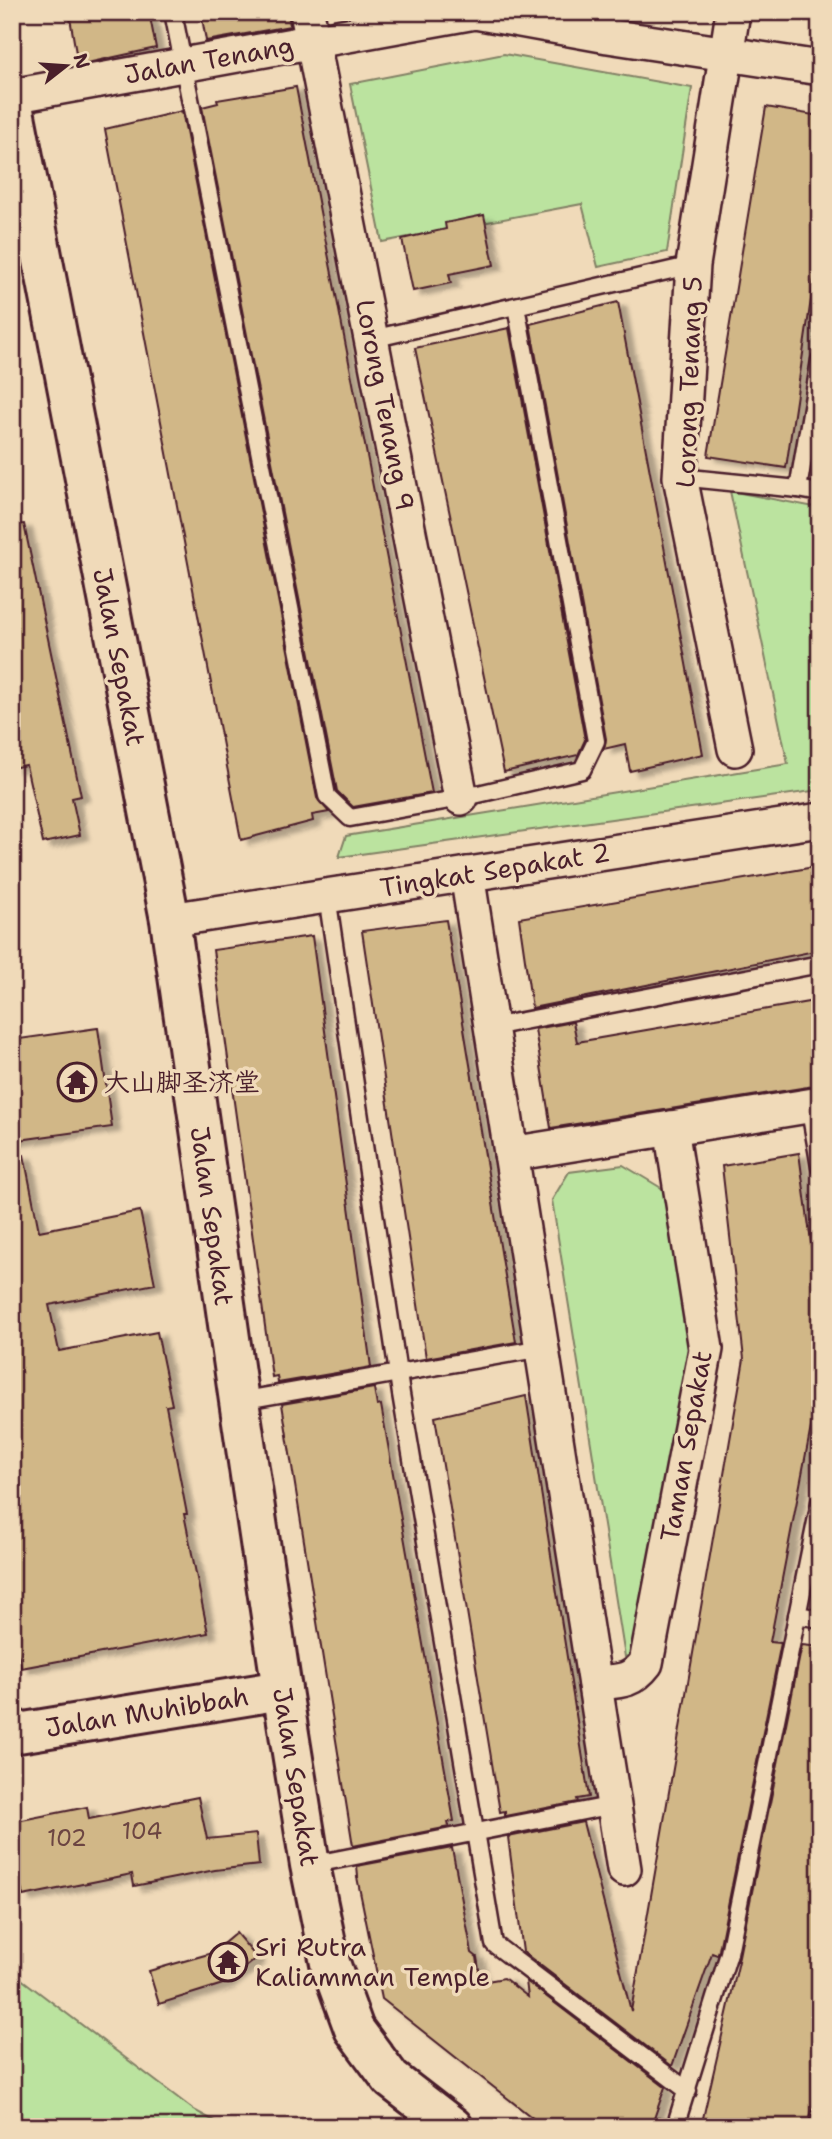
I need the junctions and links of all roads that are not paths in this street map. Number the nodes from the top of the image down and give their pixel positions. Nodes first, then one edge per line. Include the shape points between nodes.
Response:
1 (173, 12) edge
2 (475, 12) edge
3 (733, 12) edge
4 (610, 24) edge
5 (310, 27) edge
6 (726, 54) junction
7 (183, 65) junction
8 (820, 68) edge
9 (12, 98) edge
10 (693, 265) junction
11 (516, 306) junction
12 (372, 339) junction
13 (820, 360) edge
14 (680, 477) junction
15 (798, 489) junction
16 (820, 493) edge
17 (735, 749) dead end
18 (461, 798) junction
19 (820, 820) edge
20 (467, 874) junction
21 (327, 896) junction
22 (170, 920) junction
23 (820, 964) edge
24 (491, 1027) junction
25 (815, 1105) edge
26 (671, 1128) junction
27 (511, 1154) junction
28 (820, 1167) edge
29 (542, 1348) junction
30 (398, 1373) junction
31 (239, 1401) junction
32 (820, 1502) edge
33 (797, 1615) junction
34 (820, 1619) edge
35 (595, 1683) junction
36 (282, 1690) junction
37 (12, 1734) edge
38 (614, 1805) junction
39 (474, 1831) junction
40 (310, 1865) junction
41 (624, 1869) dead end
42 (688, 2091) junction
43 (453, 2127) edge
44 (675, 2127) edge

1 - 7 lane
2 - 4 street, Jalan Tenang
2 - 5 street, Jalan Tenang
3 - 6 street, Lorong Tenang 5
4 - 6 street, Jalan Tenang
5 - 7 street, Jalan Tenang
5 - 12 street, Lorong Tenang 9
6 - 8 street, Jalan Tenang
6 - 10 street, Lorong Tenang 5
7 - 9 street, Jalan Tenang
7 - 18 lane via 327,796 350,818
9 - 22 street, Jalan Sepakat
10 - 11 lane
10 - 14 street, Lorong Tenang 5
11 - 12 lane
11 - 18 lane via 596,741 582,770
12 - 18 street, Lorong Tenang 9
13 - 15 lane
14 - 15 lane
14 - 17 street, Lorong Tenang 5
15 - 16 lane
19 - 20 street, Tingkat Sepakat 2
20 - 21 street, Tingkat Sepakat 2
20 - 24 street
21 - 22 street, Tingkat Sepakat 2
21 - 30 lane
22 - 31 street, Jalan Sepakat
23 - 24 lane
24 - 27 street
25 - 26 street
25 - 28 lane
26 - 27 street
26 - 35 street, Taman Sepakat via 706,1349 646,1663 637,1675 624,1681
27 - 29 street
29 - 30 lane
29 - 35 street
30 - 31 lane
30 - 39 lane
31 - 36 street, Jalan Sepakat
32 - 33 lane
33 - 34 lane
33 - 42 lane via 729,1953
35 - 38 street
36 - 37 street, Jalan Muhibbah
36 - 40 street, Jalan Sepakat
38 - 39 lane
38 - 41 street
39 - 40 lane
39 - 42 lane via 494,1944
40 - 43 street, Jalan Sepakat via 330,1964 355,2029 391,2079
42 - 44 lane

